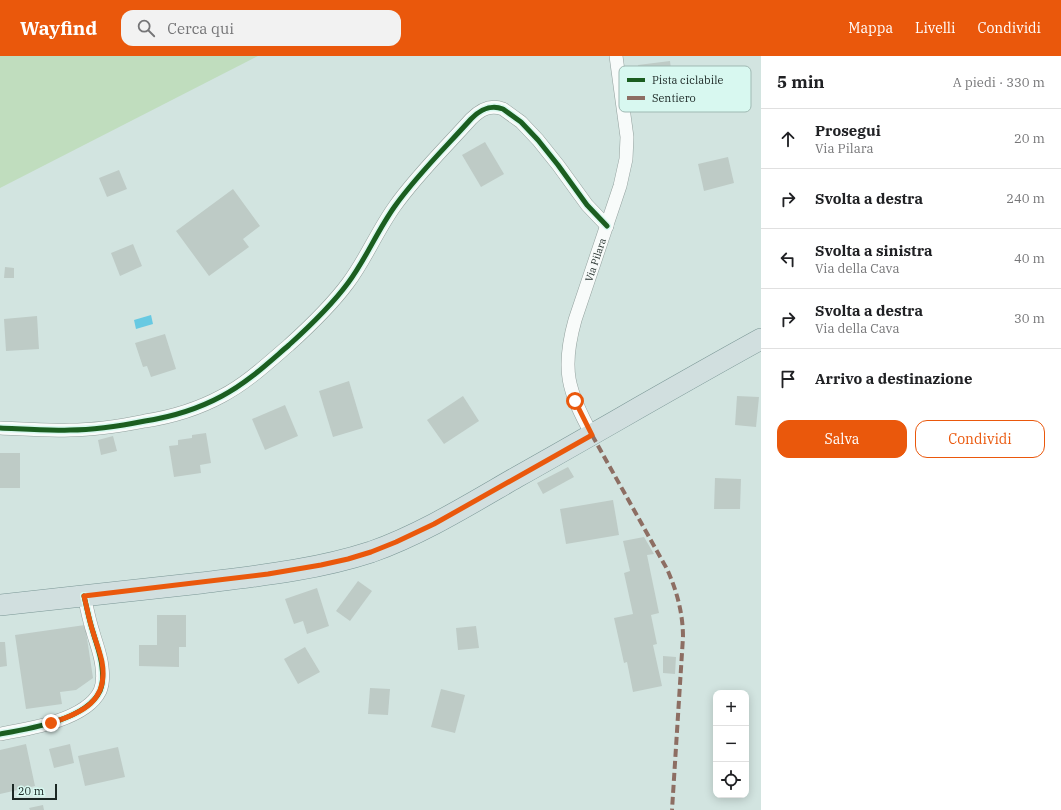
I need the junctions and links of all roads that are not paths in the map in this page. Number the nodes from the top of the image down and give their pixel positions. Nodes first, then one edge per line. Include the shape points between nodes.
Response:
1 (616, 56) edge
2 (619, 80) edge
3 (623, 112) edge
4 (607, 226) junction
5 (761, 339) edge
6 (0, 428) edge
7 (592, 435) junction
8 (84, 596) junction
9 (0, 606) edge
10 (0, 734) edge

1 - 2 street, Via Pilara
3 - 4 street, Via Pilara via 626,155 620,186
4 - 6 street via 592,211 538,140 503,109 489,108 474,116 409,187 354,274 328,306 303,332 237,387 198,407 134,424 69,430
4 - 7 street, Via Pilara via 571,333 568,359 568,377 573,395
5 - 7 main road
7 - 8 main road via 443,519 371,552 321,565 268,574
8 - 9 main road
8 - 10 street via 102,666 102,685 96,697 86,708 69,716

